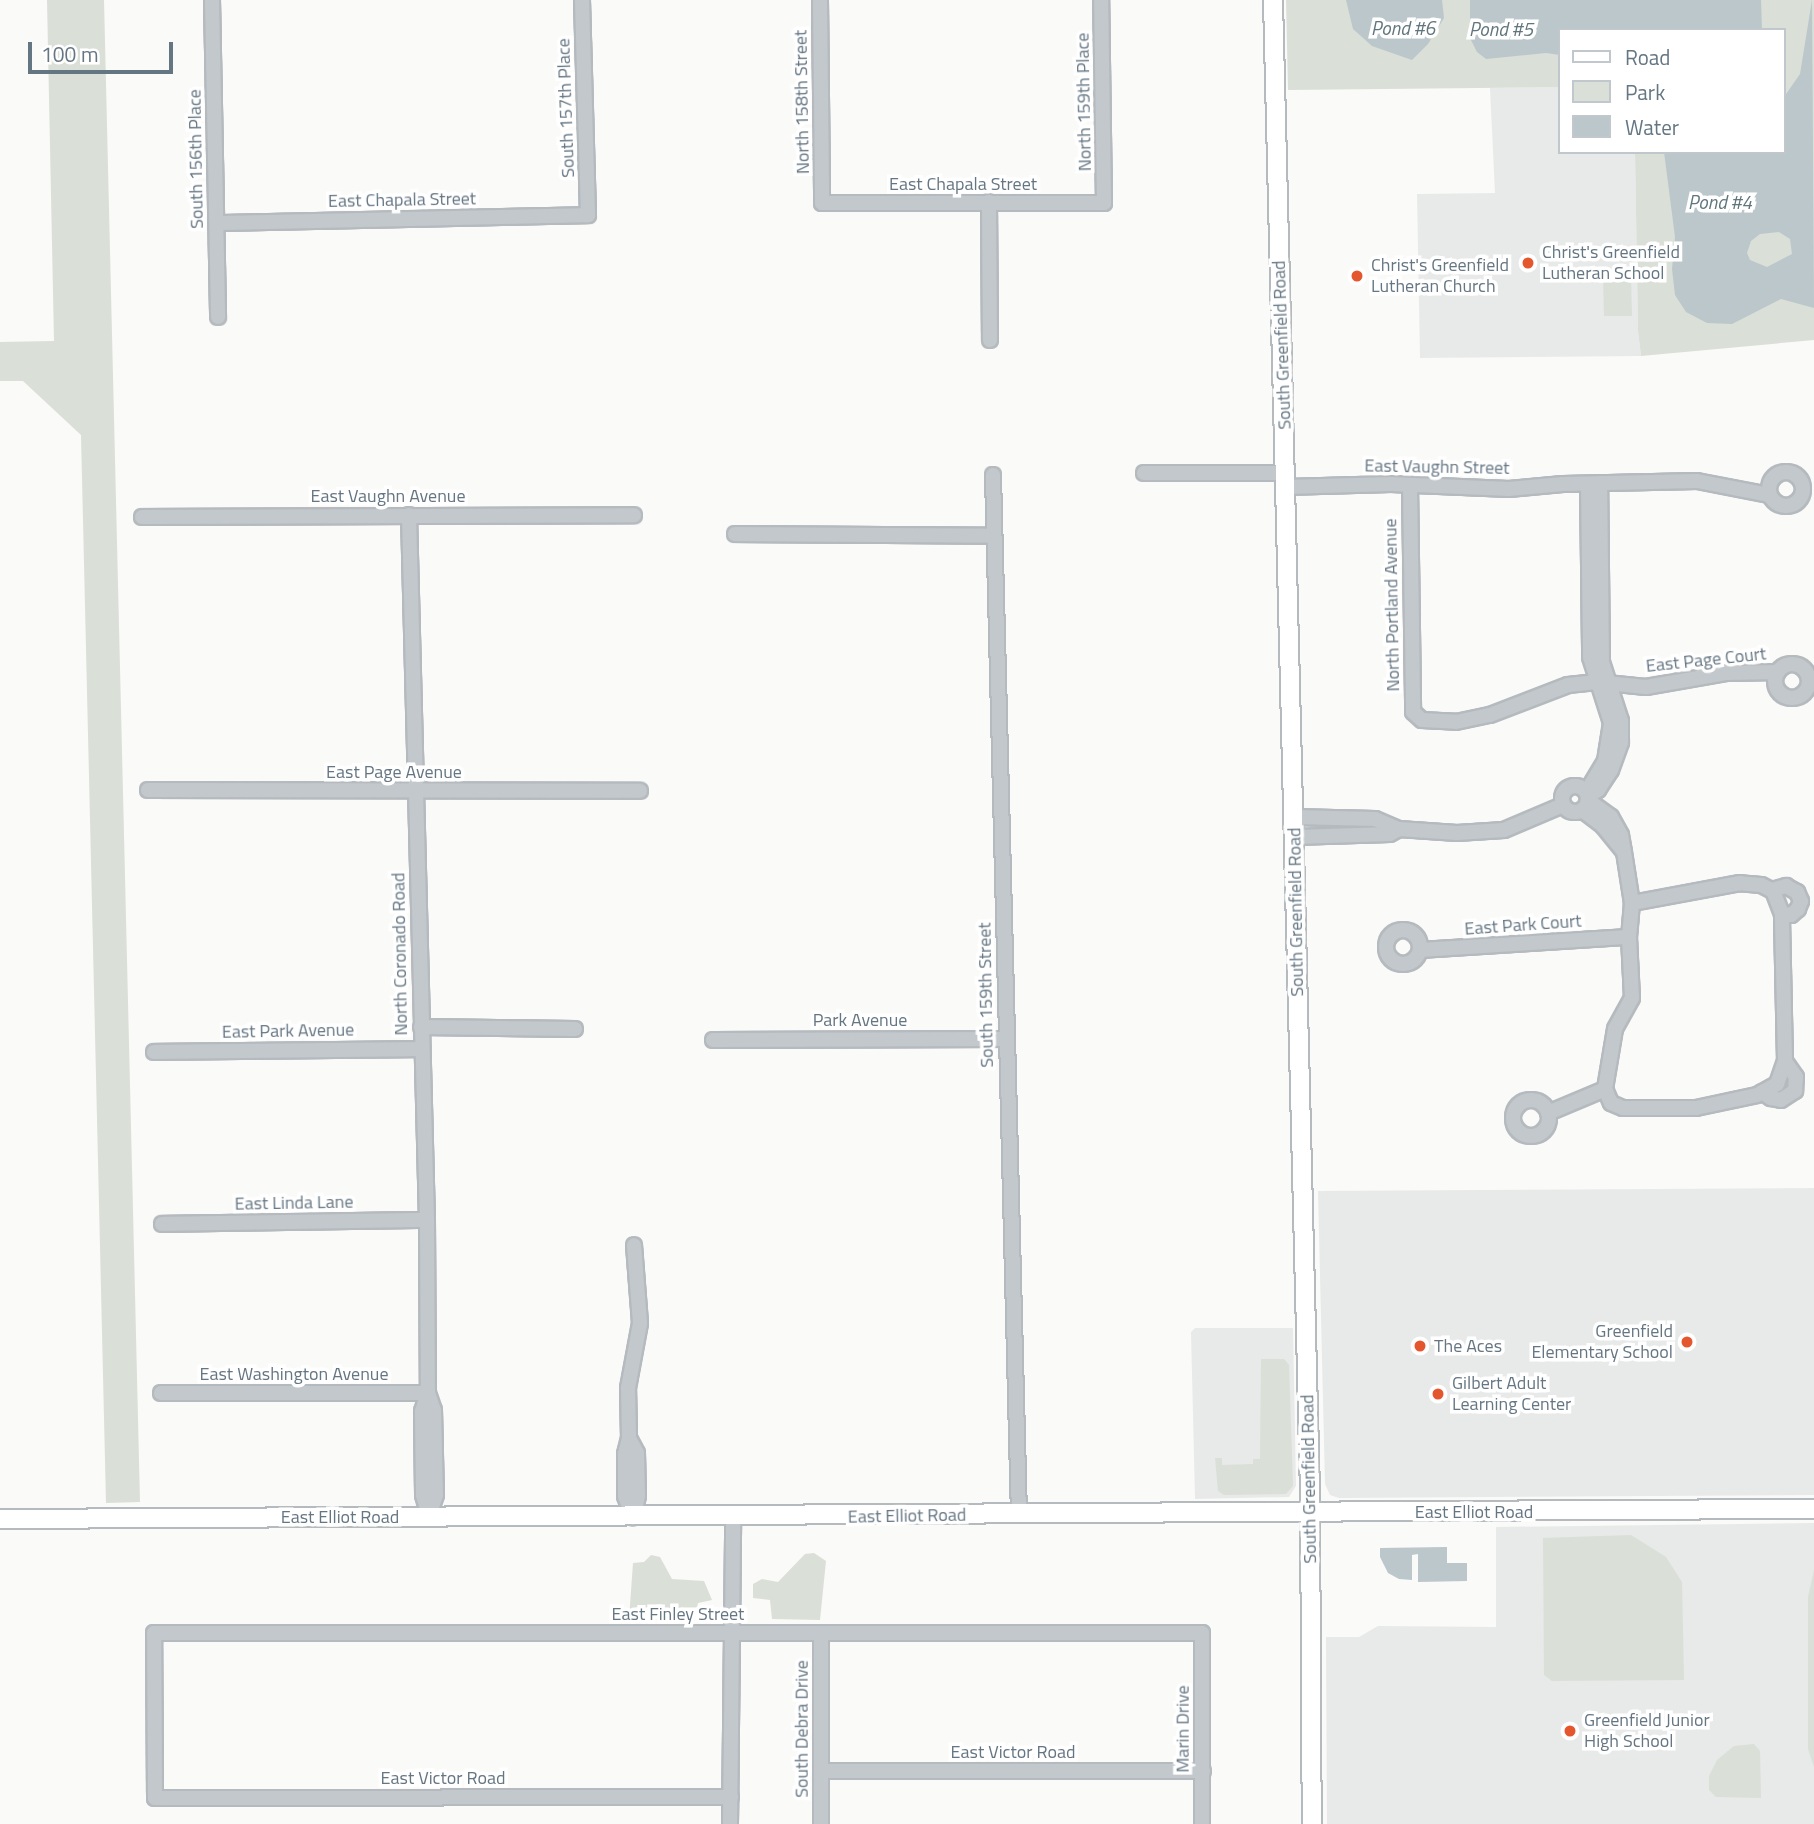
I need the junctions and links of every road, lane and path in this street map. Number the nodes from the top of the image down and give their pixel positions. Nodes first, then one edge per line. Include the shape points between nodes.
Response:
1 (212, 0) edge
2 (582, 0) edge
3 (820, 0) edge
4 (1101, 0) edge
5 (1273, 0) edge
6 (989, 202) junction
7 (1104, 203) joint
8 (822, 204) joint
9 (588, 215) joint
10 (217, 223) junction
11 (218, 317) dead end
12 (990, 340) dead end
13 (1144, 473) dead end
14 (993, 475) dead end
15 (1286, 480) junction
16 (1594, 483) junction
17 (1410, 485) junction
18 (1769, 495) dead end
19 (409, 515) junction
20 (634, 515) dead end
21 (142, 517) dead end
22 (735, 534) dead end
23 (994, 536) junction
24 (1777, 672) dead end
25 (1604, 684) junction
26 (148, 790) dead end
27 (417, 791) junction
28 (640, 791) dead end
29 (1585, 799) junction
30 (1563, 805) junction
31 (1294, 817) junction
32 (1349, 818) junction
33 (1399, 829) junction
34 (1350, 835) junction
35 (1295, 837) junction
36 (1772, 891) junction
37 (1632, 903) junction
38 (1782, 914) junction
39 (1629, 937) junction
40 (1420, 950) dead end
41 (421, 1027) junction
42 (575, 1029) dead end
43 (1007, 1039) junction
44 (713, 1040) dead end
45 (422, 1049) junction
46 (154, 1052) dead end
47 (1785, 1061) junction
48 (1762, 1092) junction
49 (1608, 1096) junction
50 (1548, 1112) dead end
51 (427, 1220) junction
52 (162, 1224) dead end
53 (634, 1245) dead end
54 (161, 1393) dead end
55 (428, 1393) junction
56 (1814, 1509) edge
57 (1311, 1513) junction
58 (1019, 1515) junction
59 (429, 1516) junction
60 (733, 1516) junction
61 (633, 1517) junction
62 (0, 1519) edge
63 (732, 1633) junction
64 (821, 1633) junction
65 (1202, 1633) joint
66 (822, 1771) junction
67 (1203, 1771) junction
68 (731, 1797) junction
69 (155, 1798) joint
70 (730, 1824) edge
71 (821, 1824) edge
72 (1202, 1824) edge
73 (1312, 1824) edge

1 - 10 street, South 156th Place
2 - 9 street, South 157th Place
3 - 8 street, North 158th Street
4 - 7 street, North 159th Place
5 - 15 main road, South Greenfield Road
6 - 7 street, East Chapala Street
6 - 8 street, East Chapala Street
6 - 12 street
9 - 10 street, East Chapala Street
10 - 11 street, South 156th Place
13 - 15 street, East Vaughn Street
14 - 23 street, South 159th Street
15 - 17 street, East Vaughn Street
15 - 31 main road, South Greenfield Road
16 - 17 street, East Vaughn Street via 1509,489
16 - 18 street, East Vaughn Street via 1696,481
16 - 25 street via 1590,657
17 - 25 street, North Portland Avenue via 1413,712 1422,720 1456,722 1490,715 1568,685
19 - 20 street, East Vaughn Avenue
19 - 21 street, East Vaughn Avenue
19 - 27 street, North Coronado Road
22 - 23 street
23 - 43 street, South 159th Street
24 - 25 street, East Page Court via 1726,673 1646,687
25 - 29 street via 1611,723 1608,744 1605,761
26 - 27 street, East Page Avenue
27 - 28 street, East Page Avenue
27 - 41 street, North Coronado Road
29 - 30 street via 1573,812
29 - 30 street via 1575,786 1562,796
29 - 37 street via 1624,852
30 - 33 street via 1504,830
31 - 32 street
31 - 35 main road, South Greenfield Road
32 - 33 street via 1374,819
32 - 34 street
33 - 34 street via 1390,834
34 - 35 street
35 - 57 main road, South Greenfield Road
36 - 37 street via 1740,883
36 - 38 street
36 - 38 street via 1786,886 1797,892 1801,901 1791,915
37 - 39 street
38 - 47 street
39 - 40 street, East Park Court
39 - 49 street via 1632,998 1615,1029
41 - 42 street
41 - 45 street, North Coronado Road
43 - 44 street, Park Avenue
43 - 58 street, South 159th Street
45 - 46 street, East Park Avenue
45 - 51 street, North Coronado Road
47 - 48 street via 1777,1084
47 - 48 street via 1796,1077 1795,1091 1781,1100
48 - 49 street via 1696,1108 1623,1108
49 - 50 street
51 - 52 street, East Linda Lane
51 - 55 street, North Coronado Road
53 - 61 street via 640,1323 628,1388 625,1454 625,1496
54 - 55 street, East Washington Avenue
55 - 59 street, North Coronado Road via 434,1410 436,1495
56 - 57 main road, East Elliot Road
57 - 58 main road, East Elliot Road
57 - 73 main road, South Greenfield Road
58 - 60 main road, East Elliot Road
59 - 61 main road, East Elliot Road
59 - 62 main road, East Elliot Road
60 - 61 main road, East Elliot Road
60 - 63 street
63 - 64 street, East Finley Street
63 - 68 street
63 - 69 street, East Finley Street via 154,1633
64 - 65 street, East Finley Street
64 - 66 street, South Debra Drive
65 - 67 street, Marin Drive
66 - 67 street, East Victor Road
66 - 71 street, South Debra Drive
67 - 72 street, Marin Drive
68 - 69 street, East Victor Road
68 - 70 street

